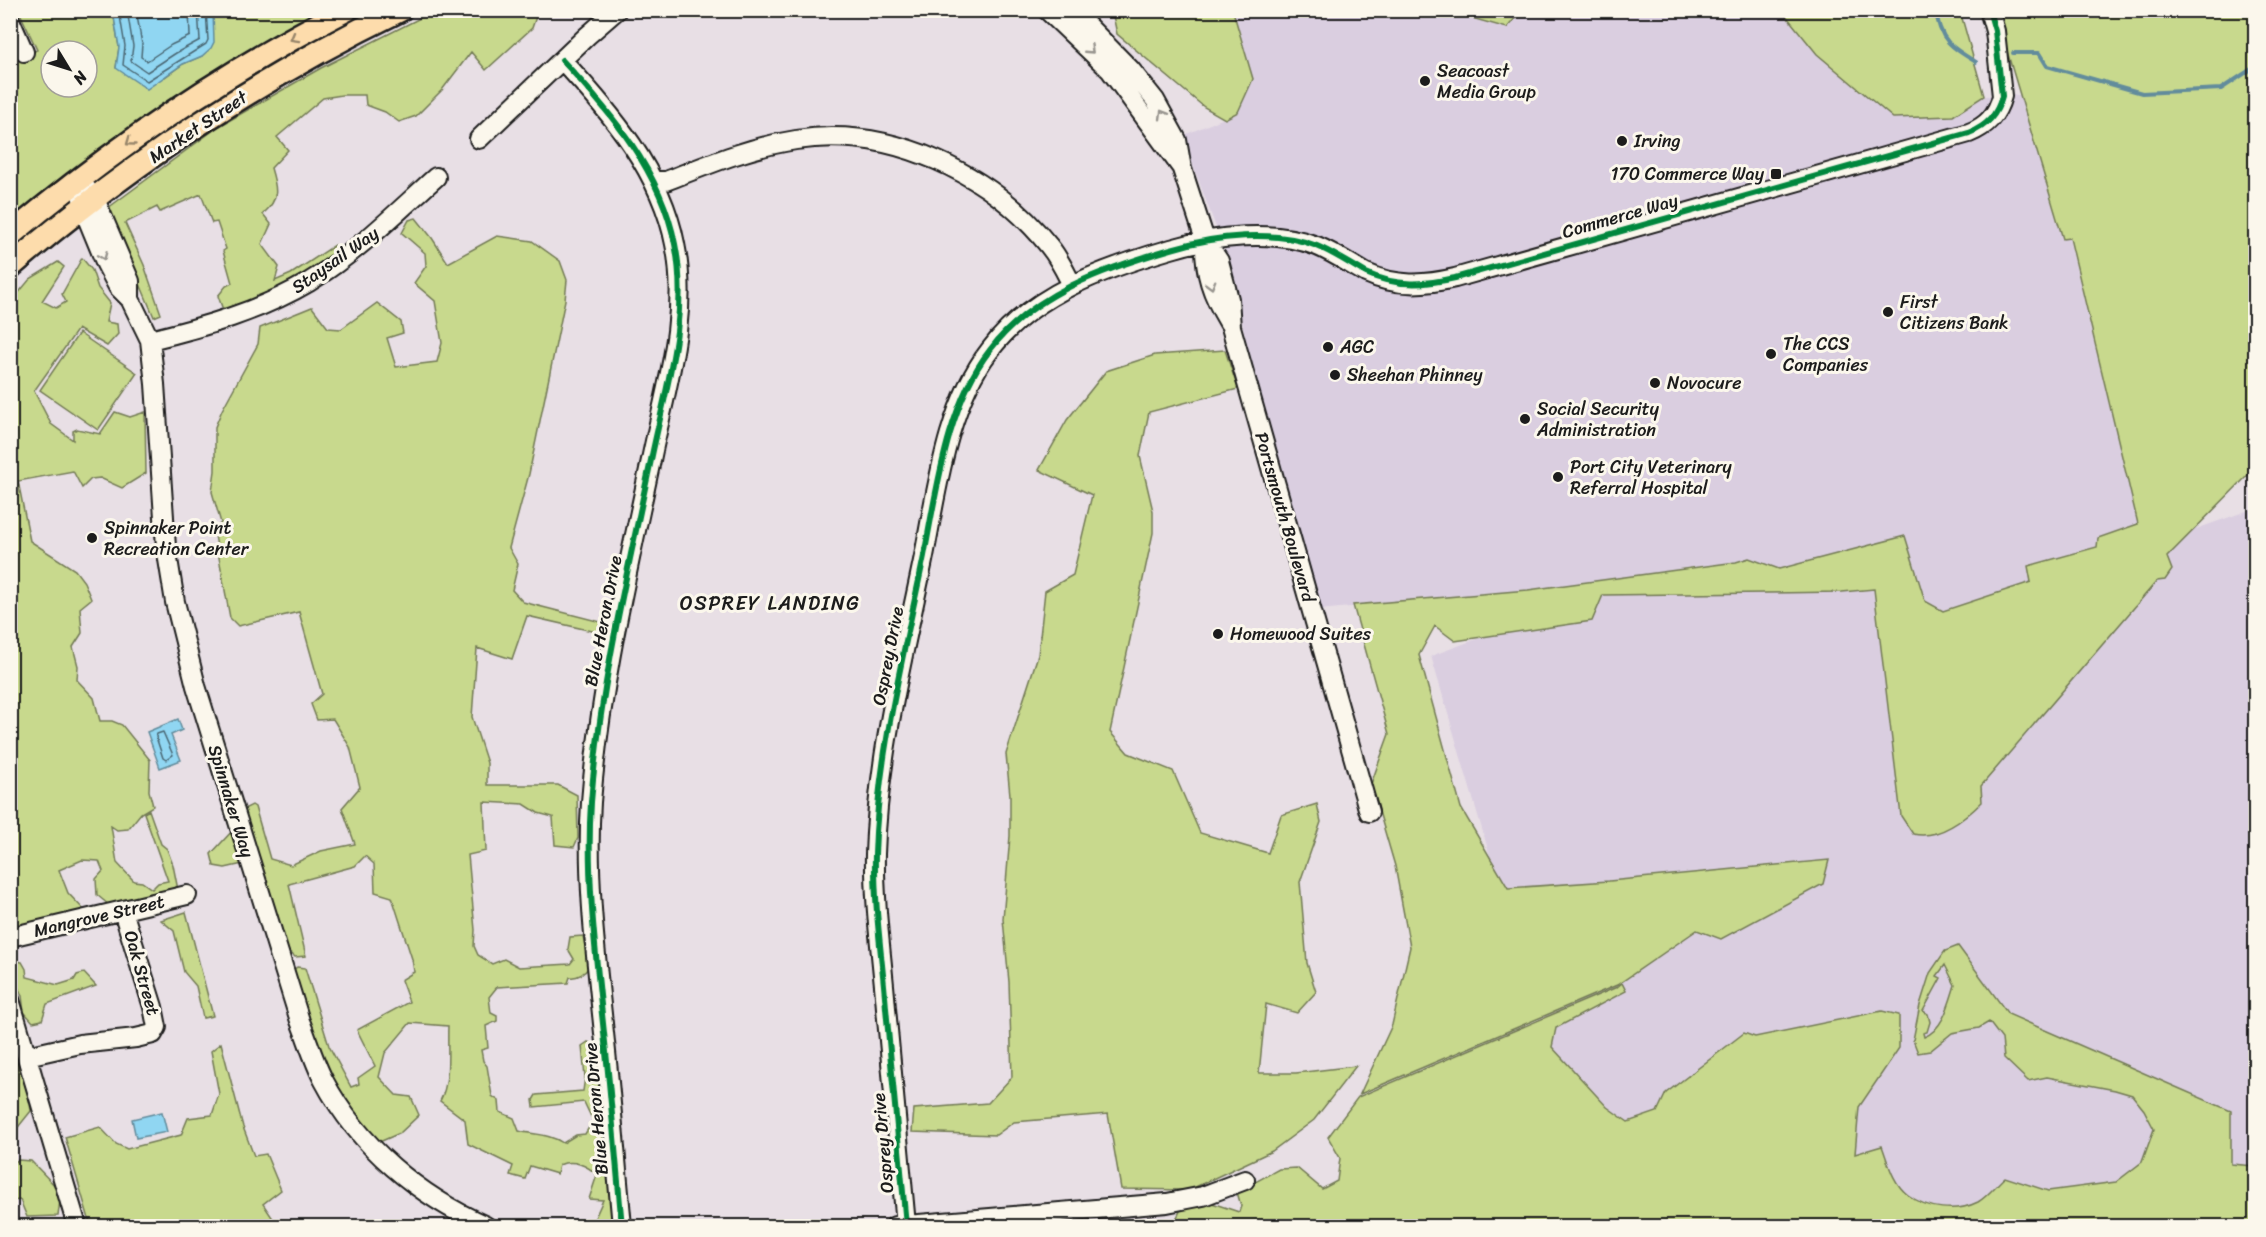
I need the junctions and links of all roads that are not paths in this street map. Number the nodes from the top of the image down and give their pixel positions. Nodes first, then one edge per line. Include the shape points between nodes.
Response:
1 (346, 10) edge
2 (400, 10) edge
3 (617, 10) edge
4 (1047, 10) edge
5 (1072, 10) edge
6 (1976, 10) edge
7 (1989, 10) edge
8 (10, 20) edge
9 (24, 51) dead end
10 (562, 60) junction
11 (2000, 72) junction
12 (479, 139) dead end
13 (1182, 169) junction
14 (436, 177) dead end
15 (80, 179) junction
16 (655, 181) junction
17 (89, 203) junction
18 (10, 234) edge
19 (1205, 240) junction
20 (10, 267) edge
21 (1072, 285) junction
22 (150, 340) junction
23 (1369, 812) dead end
24 (187, 895) dead end
25 (123, 911) junction
26 (10, 937) edge
27 (10, 1000) edge
28 (27, 1056) junction
29 (1245, 1180) dead end
30 (901, 1226) edge
31 (77, 1227) edge
32 (486, 1227) edge
33 (622, 1227) edge

1 -> 15 main road, Market Street via 178,109
2 - 17 main road, Market Street via 263,84
3 - 10 street
4 -> 13 street, Portsmouth Boulevard via 1110,70
13 -> 5 street, Portsmouth Boulevard via 1177,140 1155,100 1119,56
6 - 11 street, Commerce Way
7 - 11 street, Commerce Way
8 - 9 street
10 - 12 street
10 - 16 street, Blue Heron Drive via 614,121
11 - 19 street, Commerce Way via 2002,96 1996,113 1985,126 1969,133 1438,282 1415,285 1383,279 1317,246 1292,240
13 - 19 street, Portsmouth Boulevard
14 - 22 street, Staysail Way via 376,233 301,286 226,319
15 - 17 street, Spinnaker Way
15 - 18 main road, Market Street
16 - 21 street via 666,181 741,152 798,139 838,138 900,146 966,175 1014,209 1050,246
16 - 33 street, Blue Heron Drive via 675,245 678,319 598,726 590,828 595,951
17 - 20 main road, Market Street
17 - 22 street, Spinnaker Way via 130,281 130,298
19 - 21 street, Osprey Drive via 1120,265
19 - 23 street, Portsmouth Boulevard via 1204,263 1214,299 1230,327
21 - 30 street, Osprey Drive via 1001,337 978,369 960,405 935,499 889,728 876,837 876,875
22 - 32 street, Spinnaker Way via 166,547 175,602 196,686 315,1062 343,1113 378,1152 424,1191
24 - 25 street, Mangrove Street
25 - 26 street, Mangrove Street
25 - 28 street, Oak Street via 156,1019 153,1034
27 - 28 street
28 - 31 street
29 - 30 street via 1203,1196 1167,1203

